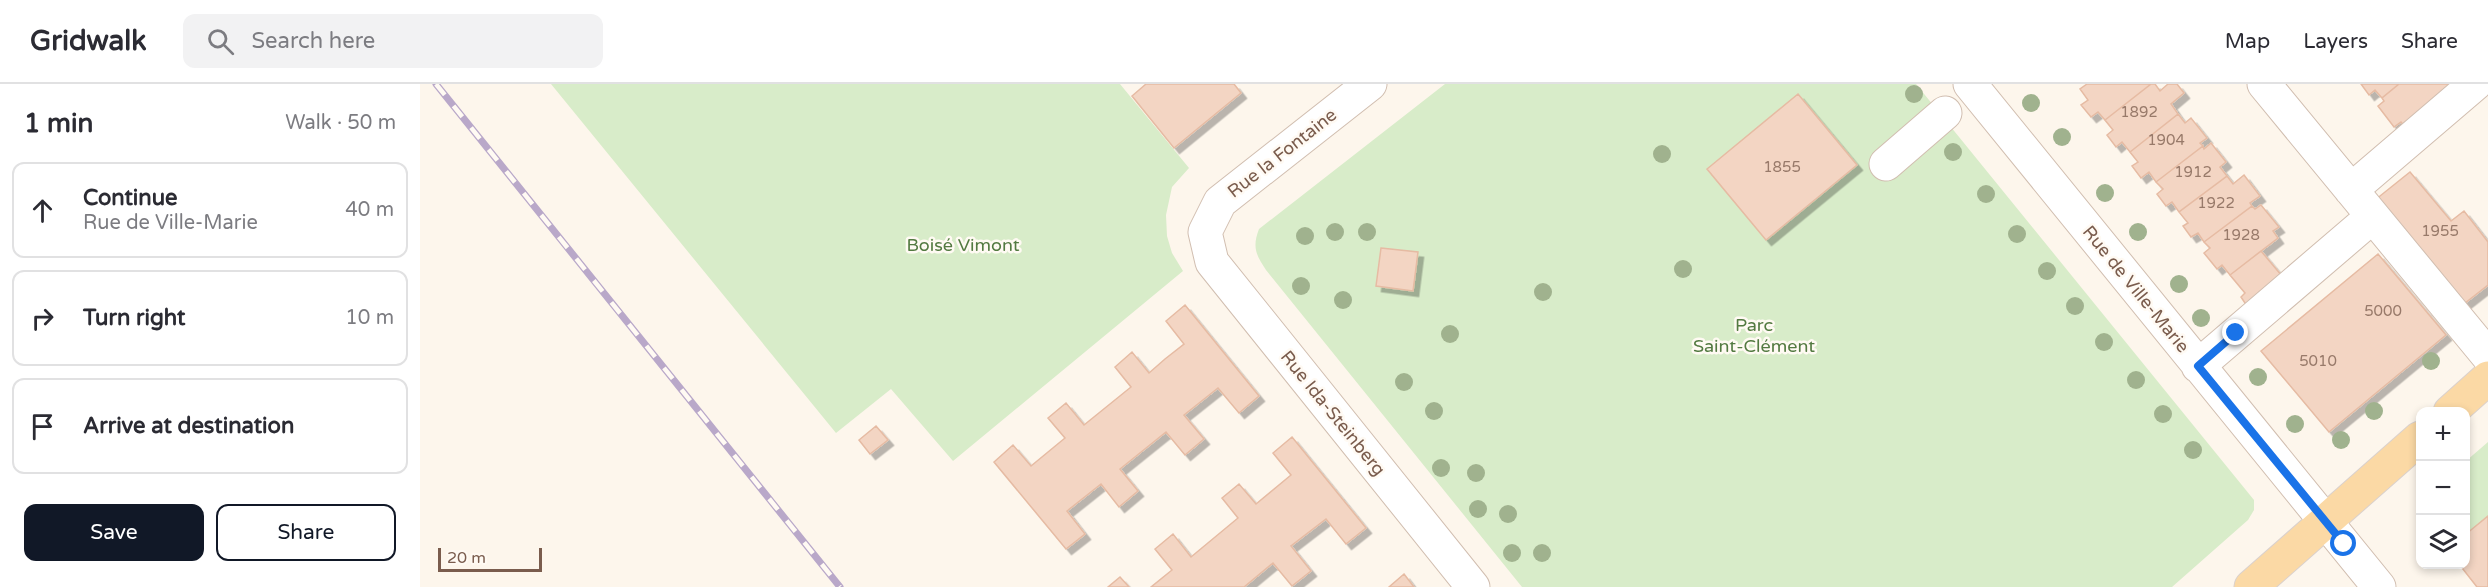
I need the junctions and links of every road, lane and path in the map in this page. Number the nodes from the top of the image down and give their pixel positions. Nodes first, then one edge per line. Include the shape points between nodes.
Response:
1 (1370, 84) edge
2 (1970, 84) edge
3 (2264, 84) edge
4 (2475, 84) edge
5 (1945, 113) dead end
6 (1886, 164) dead end
7 (2351, 190) junction
8 (2372, 217) junction
9 (1204, 232) joint
10 (2488, 356) edge
11 (2198, 366) junction
12 (2488, 378) edge
13 (2455, 407) edge
14 (2416, 442) edge
15 (2326, 521) junction
16 (1473, 587) edge
17 (2251, 587) edge
18 (2379, 587) edge

1 - 9 street, Rue la Fontaine via 1220,202
2 - 11 street, Rue de Ville-Marie
3 - 7 street
4 - 7 street
5 - 6 street
7 - 8 street
8 - 10 street
8 - 11 street
9 - 16 street, Rue Ida-Steinberg via 1212,262
11 - 15 street, Rue de Ville-Marie
12 - 13 main road
14 - 15 main road
15 - 17 main road
15 - 18 street, Rue de Ville-Marie

